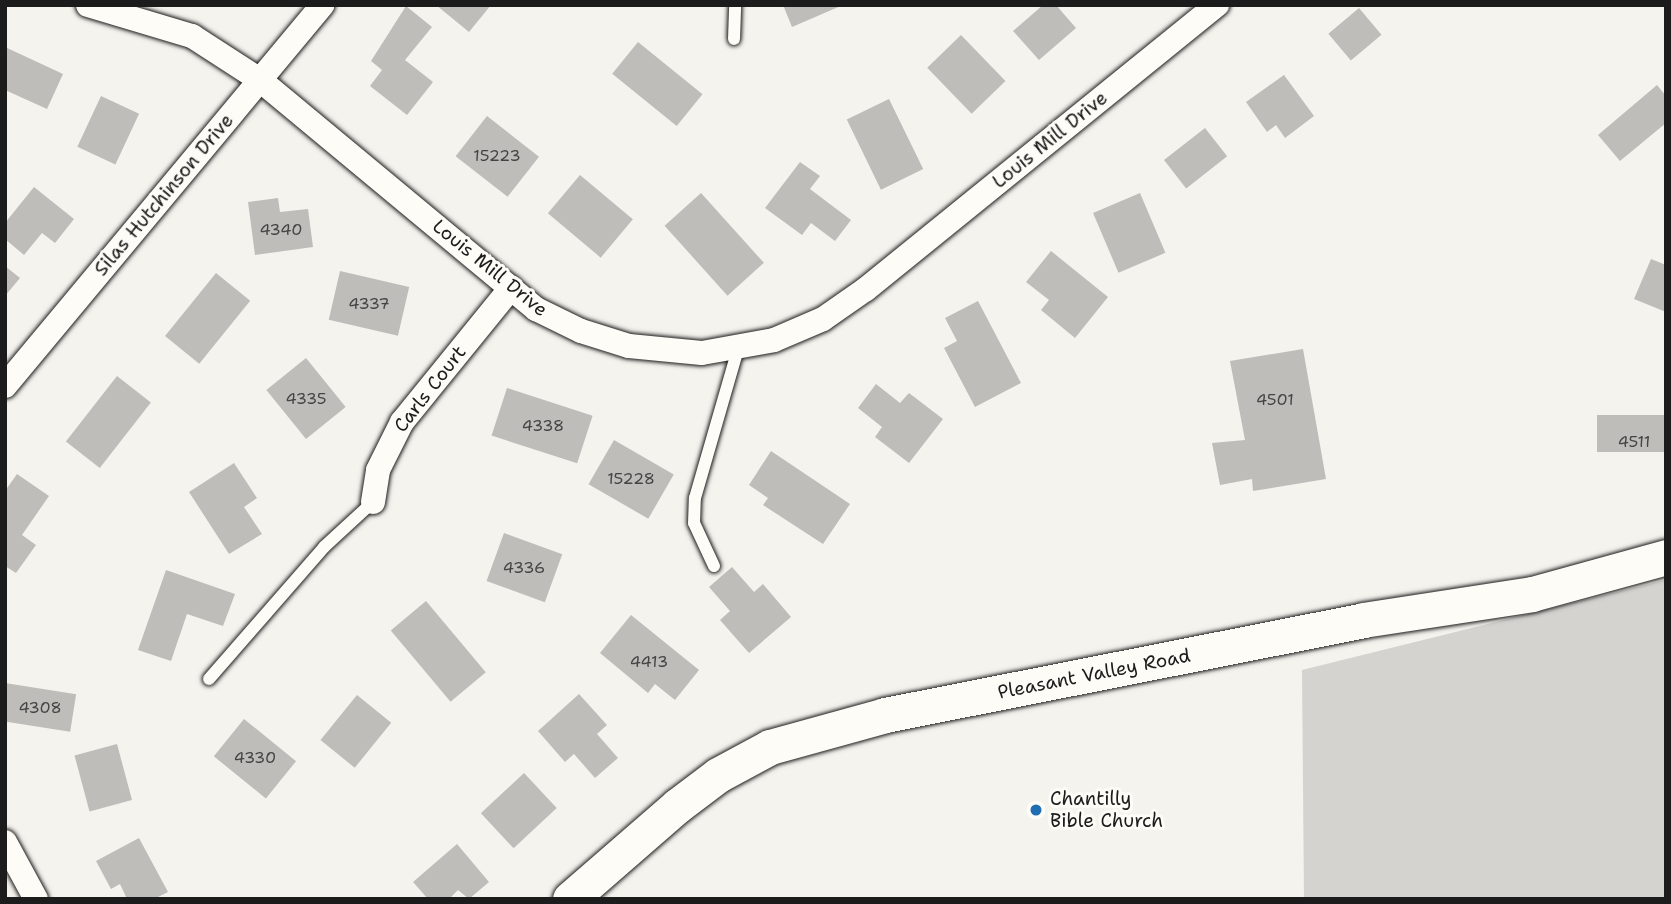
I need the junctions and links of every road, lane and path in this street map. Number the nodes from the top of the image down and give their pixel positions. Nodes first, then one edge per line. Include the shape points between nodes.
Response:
1 (88, 5) edge
2 (323, 5) edge
3 (735, 5) edge
4 (1217, 5) edge
5 (734, 39) dead end
6 (260, 80) junction
7 (511, 288) junction
8 (739, 346) junction
9 (5, 386) edge
10 (373, 502) joint
11 (1666, 557) edge
12 (714, 566) dead end
13 (209, 679) dead end
14 (5, 842) edge
15 (36, 899) edge
16 (570, 899) edge

1 - 6 street, Louis Mill Drive via 192,36
2 - 6 street, Silas Hutchinson Drive
3 - 5 lane
4 - 8 street, Louis Mill Drive via 866,289 798,331
6 - 7 street, Louis Mill Drive
6 - 9 street, Silas Hutchinson Drive
7 - 8 street, Louis Mill Drive via 547,315 629,346 702,353
7 - 10 street, Carls Court via 402,422 379,470
8 - 12 lane via 695,498 694,523
10 - 13 lane via 317,555
11 - 16 main road, Pleasant Valley Road via 1532,594 1363,620 884,715 770,747 718,775 677,806
14 - 15 street

